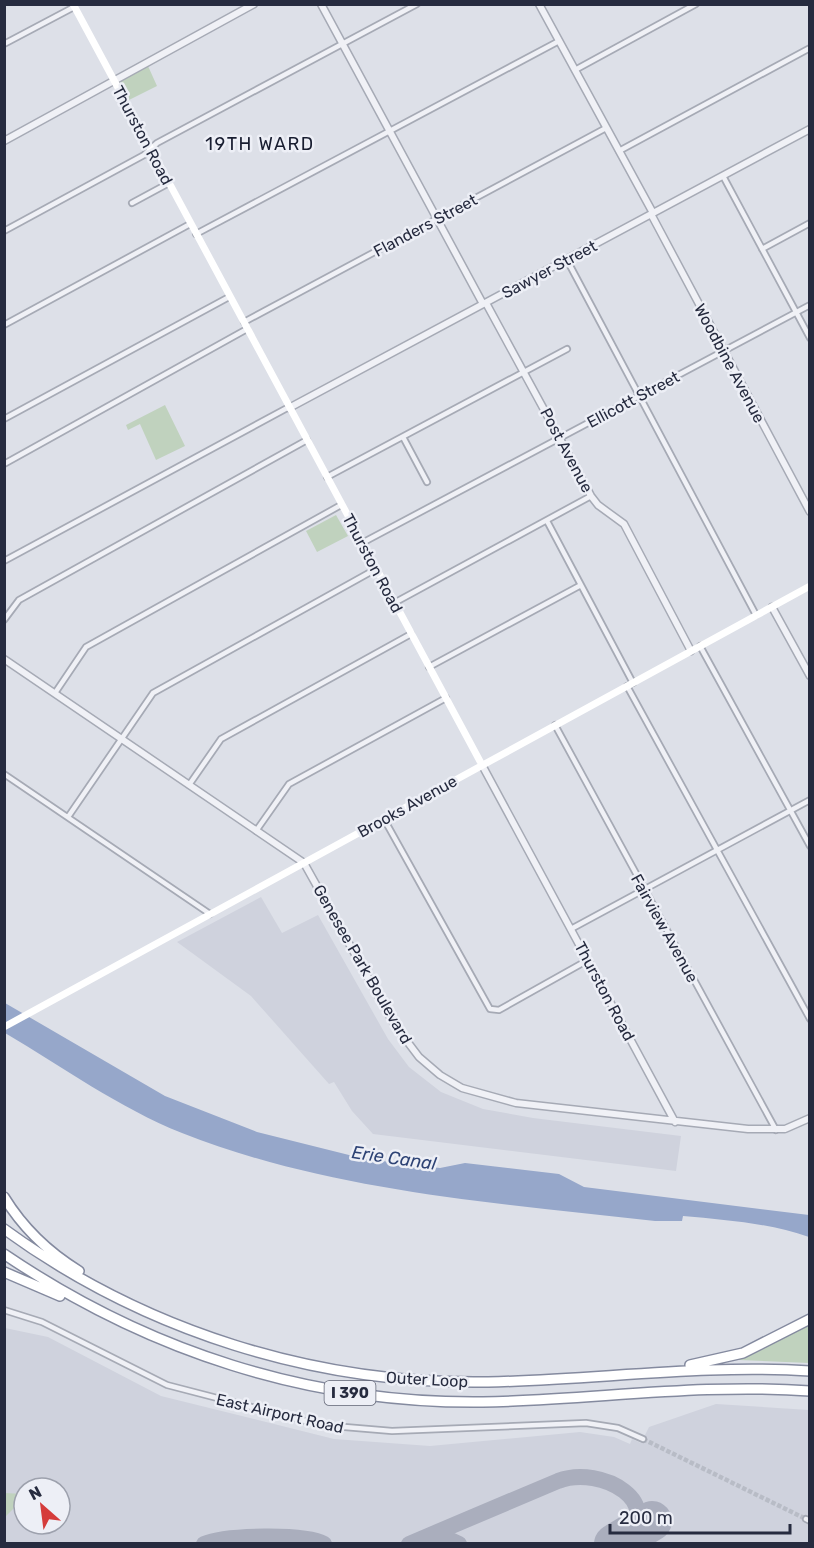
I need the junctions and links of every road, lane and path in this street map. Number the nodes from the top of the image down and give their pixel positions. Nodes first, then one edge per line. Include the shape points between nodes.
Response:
1 (255, 4) edge
2 (321, 4) edge
3 (417, 4) edge
4 (539, 4) edge
5 (696, 4) edge
6 (73, 6) edge
7 (559, 41) junction
8 (343, 43) junction
9 (4, 44) edge
10 (810, 48) edge
11 (575, 70) junction
12 (114, 82) junction
13 (606, 128) junction
14 (810, 129) edge
15 (390, 132) junction
16 (4, 141) edge
17 (150, 149) junction
18 (619, 151) junction
19 (723, 176) junction
20 (169, 183) junction
21 (132, 203) dead end
22 (652, 214) junction
23 (437, 219) junction
24 (190, 224) junction
25 (810, 224) edge
26 (4, 231) edge
27 (196, 234) junction
28 (762, 249) junction
29 (567, 260) junction
30 (229, 297) junction
31 (485, 304) junction
32 (810, 305) edge
33 (796, 312) junction
34 (4, 325) edge
35 (245, 325) junction
36 (810, 338) edge
37 (567, 349) dead end
38 (724, 351) junction
39 (525, 371) junction
40 (638, 396) junction
41 (289, 408) junction
42 (4, 420) edge
43 (403, 437) junction
44 (560, 438) junction
45 (307, 440) junction
46 (4, 464) edge
47 (327, 477) junction
48 (427, 482) dead end
49 (591, 496) junction
50 (341, 505) junction
51 (810, 512) edge
52 (547, 521) junction
53 (362, 543) junction
54 (4, 561) edge
55 (376, 569) junction
56 (581, 585) junction
57 (810, 586) edge
58 (394, 603) junction
59 (772, 607) junction
60 (756, 615) junction
61 (4, 620) edge
62 (411, 634) junction
63 (700, 646) junction
64 (691, 651) junction
65 (4, 659) edge
66 (429, 668) junction
67 (810, 676) edge
68 (630, 684) junction
69 (55, 693) junction
70 (446, 698) junction
71 (555, 725) junction
72 (120, 739) junction
73 (482, 765) junction
74 (4, 774) edge
75 (189, 784) junction
76 (810, 800) edge
77 (790, 810) junction
78 (68, 817) junction
79 (384, 819) junction
80 (256, 831) junction
81 (810, 846) edge
82 (718, 851) junction
83 (304, 863) junction
84 (645, 891) junction
85 (210, 914) junction
86 (571, 929) junction
87 (588, 960) junction
88 (810, 1019) edge
89 (4, 1027) edge
90 (809, 1120) edge
91 (675, 1122) junction
92 (776, 1130) junction
93 (4, 1197) edge
94 (4, 1229) edge
95 (4, 1254) edge
96 (4, 1272) edge
97 (137, 1308) junction
98 (4, 1310) edge
99 (810, 1319) edge
100 (119, 1322) junction
101 (810, 1371) edge
102 (598, 1376) junction
103 (810, 1392) edge
104 (643, 1439) tunnel mouth

1 - 12 street
2 - 8 street, Post Avenue
3 - 8 street
4 - 7 street, Woodbine Avenue
5 - 11 street
6 - 9 street
6 - 12 main road, Thurston Road
7 - 11 street, Woodbine Avenue
7 - 15 street
8 - 15 street, Post Avenue
8 - 17 street
10 - 18 street
11 - 13 street, Woodbine Avenue
12 - 16 street
12 - 17 main road, Thurston Road
13 - 18 street, Woodbine Avenue
13 - 23 street, Flanders Street
14 - 19 street, Sawyer Street
15 - 23 street, Post Avenue
15 - 27 street
17 - 20 main road, Thurston Road
17 - 26 street
18 - 22 street, Woodbine Avenue
19 - 22 street, Sawyer Street
19 - 28 street
20 - 21 street
20 - 24 main road, Thurston Road
22 - 29 street, Sawyer Street
22 - 38 street, Woodbine Avenue
23 - 31 street, Post Avenue
23 - 35 street, Flanders Street
24 - 27 main road, Thurston Road
24 - 34 street
25 - 28 street
27 - 30 main road, Thurston Road
28 - 33 street
29 - 31 street, Sawyer Street
29 - 40 street
30 - 35 main road, Thurston Road
30 - 42 street
31 - 39 street, Post Avenue
31 - 41 street, Sawyer Street
32 - 33 street, Ellicott Street
33 - 36 street
33 - 38 street, Ellicott Street
35 - 41 main road, Thurston Road
35 - 46 street, Flanders Street
37 - 39 street
38 - 40 street, Ellicott Street
38 - 51 street, Woodbine Avenue
39 - 43 street
39 - 44 street, Post Avenue
40 - 44 street, Ellicott Street
40 - 60 street
41 - 45 main road, Thurston Road
41 - 54 street
43 - 47 street
43 - 48 street
44 - 49 street, Post Avenue
44 - 53 street, Ellicott Street
45 - 47 main road, Thurston Road
45 - 61 street via 19,600
47 - 50 main road, Thurston Road
49 - 52 street
49 - 64 street, Post Avenue via 598,506 624,524
50 - 53 main road, Thurston Road
50 - 69 street via 86,647
52 - 56 street
52 - 58 street
53 - 55 main road, Thurston Road
55 - 58 main road, Thurston Road
55 - 72 street via 153,693
56 - 66 street
56 - 68 street
57 - 59 main road, Brooks Avenue
58 - 62 main road, Thurston Road
59 - 60 main road, Brooks Avenue
59 - 67 street
60 - 63 main road, Brooks Avenue
62 - 66 main road, Thurston Road
62 - 75 street via 221,739
63 - 64 main road, Brooks Avenue
63 - 77 street
64 - 68 main road, Brooks Avenue
65 - 69 street, Genesee Park Boulevard
66 - 70 main road, Thurston Road
68 - 71 main road, Brooks Avenue
68 - 82 street
69 - 72 street, Genesee Park Boulevard
70 - 73 main road, Thurston Road
70 - 80 street via 289,784
71 - 73 main road, Brooks Avenue
71 - 84 street, Fairview Avenue
72 - 75 street, Genesee Park Boulevard
72 - 78 street
73 - 79 main road, Brooks Avenue
73 - 86 street, Thurston Road
74 - 78 street
75 - 80 street, Genesee Park Boulevard
76 - 77 street
77 - 81 street
77 - 82 street
78 - 85 street
79 - 83 main road, Brooks Avenue
79 - 87 street via 490,1009 499,1010
80 - 83 street, Genesee Park Boulevard
82 - 84 street
82 - 88 street
83 - 85 main road, Brooks Avenue
83 - 91 street, Genesee Park Boulevard via 394,1024 415,1053 440,1075 462,1088 502,1100
84 - 86 street
84 - 92 street, Fairview Avenue
85 - 89 main road, Brooks Avenue
86 - 87 street, Thurston Road
87 - 91 street, Thurston Road
90 - 92 street, Genesee Park Boulevard
91 - 92 street, Genesee Park Boulevard
93 - 97 highway via 51,1252
94 - 97 highway, Outer Loop / I 390 via 68,1272
95 - 100 highway, Outer Loop / I 390
96 - 100 highway
97 - 102 highway, Outer Loop / I 390 via 250,1351 369,1375 467,1382
98 - 104 street, East Airport Road via 42,1322 167,1385 321,1425 392,1431 586,1422 618,1428
99 - 102 highway via 729,1358
100 - 103 highway, Outer Loop / I 390 via 200,1356 264,1376 383,1397 483,1402 702,1389
101 - 102 highway, Outer Loop / I 390 via 708,1369

